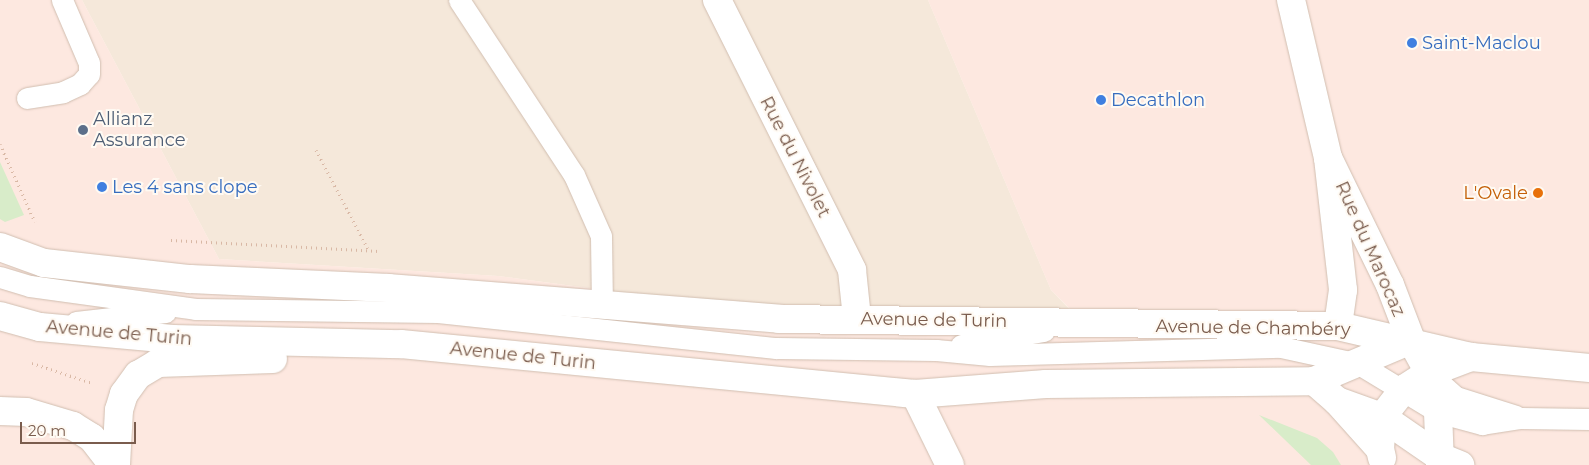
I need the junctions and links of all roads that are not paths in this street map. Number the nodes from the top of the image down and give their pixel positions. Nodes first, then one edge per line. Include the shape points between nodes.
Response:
1 (62, 0) edge
2 (459, 0) edge
3 (717, 0) edge
4 (1291, 0) edge
5 (27, 98) dead end
6 (1328, 158) junction
7 (0, 247) edge
8 (0, 276) edge
9 (602, 307) junction
10 (195, 309) junction
11 (0, 316) edge
12 (857, 318) junction
13 (1034, 322) joint
14 (1076, 325) junction
15 (1338, 326) junction
16 (40, 327) junction
17 (1411, 340) junction
18 (401, 344) junction
19 (936, 350) junction
20 (1470, 356) junction
21 (1359, 364) junction
22 (1589, 368) edge
23 (1429, 373) junction
24 (1314, 381) junction
25 (1404, 389) junction
26 (915, 394) junction
27 (1337, 402) junction
28 (1438, 412) junction
29 (3, 413) edge
30 (1382, 417) junction
31 (1521, 418) junction
32 (1589, 419) edge
33 (1382, 457) edge
34 (1447, 462) edge
35 (115, 465) edge
36 (950, 465) edge

1 - 5 lane via 89,63 88,74 80,84 63,92
2 - 9 lane via 574,174 601,236
3 - 12 main road, Rue du Nivolet via 852,270
4 - 6 main road, Rue du Marocaz
6 - 15 main road, Rue du Marocaz via 1343,290
6 - 17 main road, Rue du Marocaz via 1390,285
7 - 9 main road, Avenue de Turin via 44,263 190,279 389,288
8 - 10 lane via 30,286
9 - 12 main road, Avenue de Turin via 779,319
10 - 16 lane
10 - 19 lane via 438,312 776,348
11 - 16 main road, Avenue de Turin
12 - 13 main road, Avenue de Turin
13 - 14 main road, Avenue de Chambéry
14 - 15 main road, Avenue de Chambéry
14 - 19 lane
15 - 17 main road, Avenue de Chambéry
16 - 18 main road, Avenue de Turin via 172,339
17 - 20 main road, Avenue de Chambéry
17 - 21 main road
17 - 23 main road, Rue du Marocaz
18 - 26 main road, Avenue de Turin
18 - 35 main road via 365,360 158,363 138,375 124,394 119,410
19 - 21 lane via 990,355 1281,347
20 - 22 main road, Avenue de Chambéry
20 - 23 main road
21 - 24 main road
21 - 25 lane
23 - 25 main road
23 - 28 main road, Rue du Marocaz
23 - 31 lane via 1456,397
24 - 26 main road, Avenue de Turin via 1046,384
24 - 27 main road
25 - 28 lane
25 - 30 main road
26 - 36 main road
27 - 30 main road
27 - 33 main road
28 - 31 lane via 1482,424
28 - 34 main road, Rue du Marocaz
29 - 35 main road via 26,412 73,426 92,438
30 - 33 main road
30 - 34 main road
31 - 32 lane

